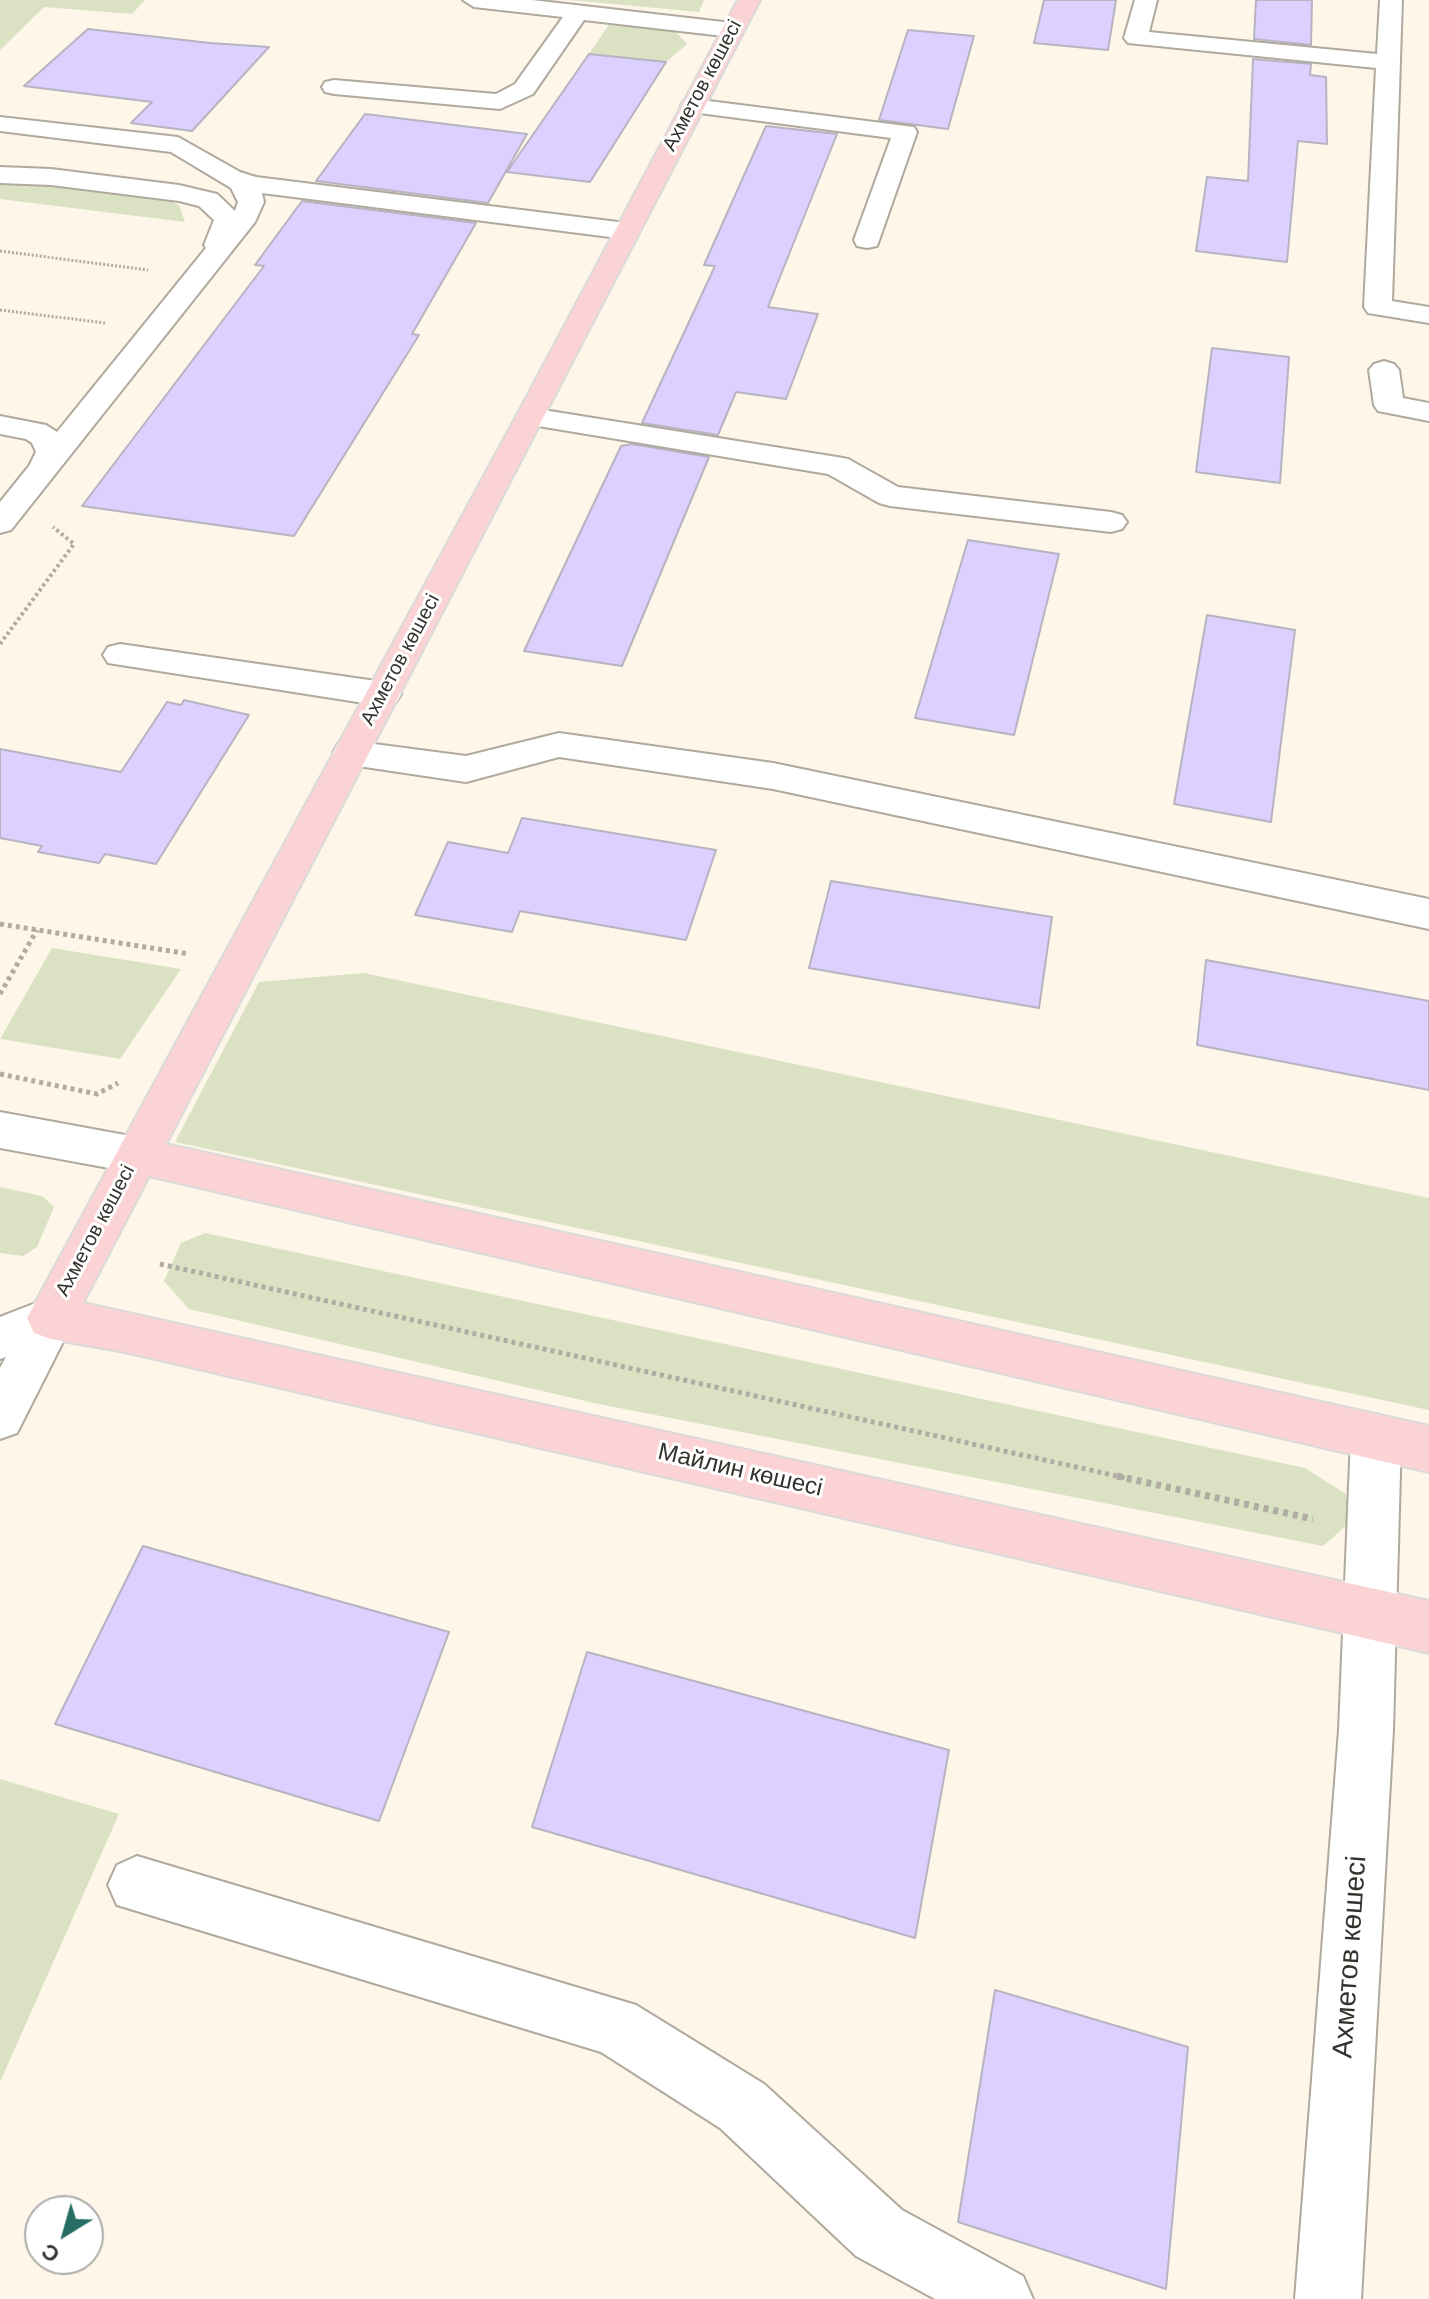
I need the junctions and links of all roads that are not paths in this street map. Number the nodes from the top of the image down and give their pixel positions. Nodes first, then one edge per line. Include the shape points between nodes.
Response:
1 (478, 0) edge
2 (749, 0) edge
3 (1146, 0) edge
4 (1391, 0) edge
5 (577, 13) junction
6 (732, 30) junction
7 (1390, 62) junction
8 (334, 87) dead end
9 (693, 106) junction
10 (0, 124) edge
11 (178, 145) junction
12 (0, 151) edge
13 (150, 160) junction
14 (0, 175) edge
15 (224, 175) junction
16 (246, 216) junction
17 (625, 234) junction
18 (867, 240) dead end
19 (209, 262) junction
20 (1429, 315) edge
21 (1384, 370) dead end
22 (1429, 412) edge
23 (531, 417) junction
24 (0, 425) edge
25 (42, 472) junction
26 (1111, 522) dead end
27 (0, 523) edge
28 (120, 655) dead end
29 (383, 694) junction
30 (351, 753) junction
31 (1429, 914) edge
32 (0, 1130) edge
33 (136, 1155) junction
34 (0, 1306) edge
35 (51, 1318) junction
36 (0, 1338) edge
37 (0, 1417) edge
38 (1376, 1437) junction
39 (1429, 1449) edge
40 (1370, 1614) junction
41 (1429, 1627) edge
42 (137, 1885) dead end
43 (1000, 2299) edge
44 (1328, 2299) edge

1 - 5 street
2 - 6 main road, Ахметов көшесі
3 - 7 street via 1136,38
4 - 7 street
5 - 6 street
5 - 8 street via 524,89 500,102
6 - 9 main road, Ахметов көшесі
7 - 20 street via 1378,307
9 - 17 main road, Ахметов көшесі
9 - 18 street via 905,132
10 - 11 street
11 - 13 street via 177,156
11 - 15 street
12 - 13 street via 40,149
13 - 15 street
14 - 19 street via 88,181 208,200 227,218
15 - 16 street via 250,195
15 - 17 street via 253,184
16 - 17 street via 264,199 292,196
16 - 19 street
17 - 23 main road, Ахметов көшесі
19 - 25 street
21 - 22 street via 1389,405
23 - 26 street via 837,466 890,496
23 - 29 main road, Ахметов көшесі
24 - 25 street via 46,438 51,452
25 - 27 street
28 - 29 street
29 - 30 main road, Ахметов көшесі
30 - 31 street via 466,769 559,745 773,776
30 - 33 main road, Ахметов көшесі
32 - 33 street
33 - 35 main road, Ахметов көшесі
33 - 38 main road
34 - 35 street
35 - 36 street
35 - 37 street
35 - 40 main road, Майлин көшесі
38 - 39 main road
38 - 40 street, Ахметов көшесі
40 - 41 main road, Майлин көшесі
40 - 44 street, Ахметов көшесі
42 - 43 street via 615,2026 742,2106 879,2233

